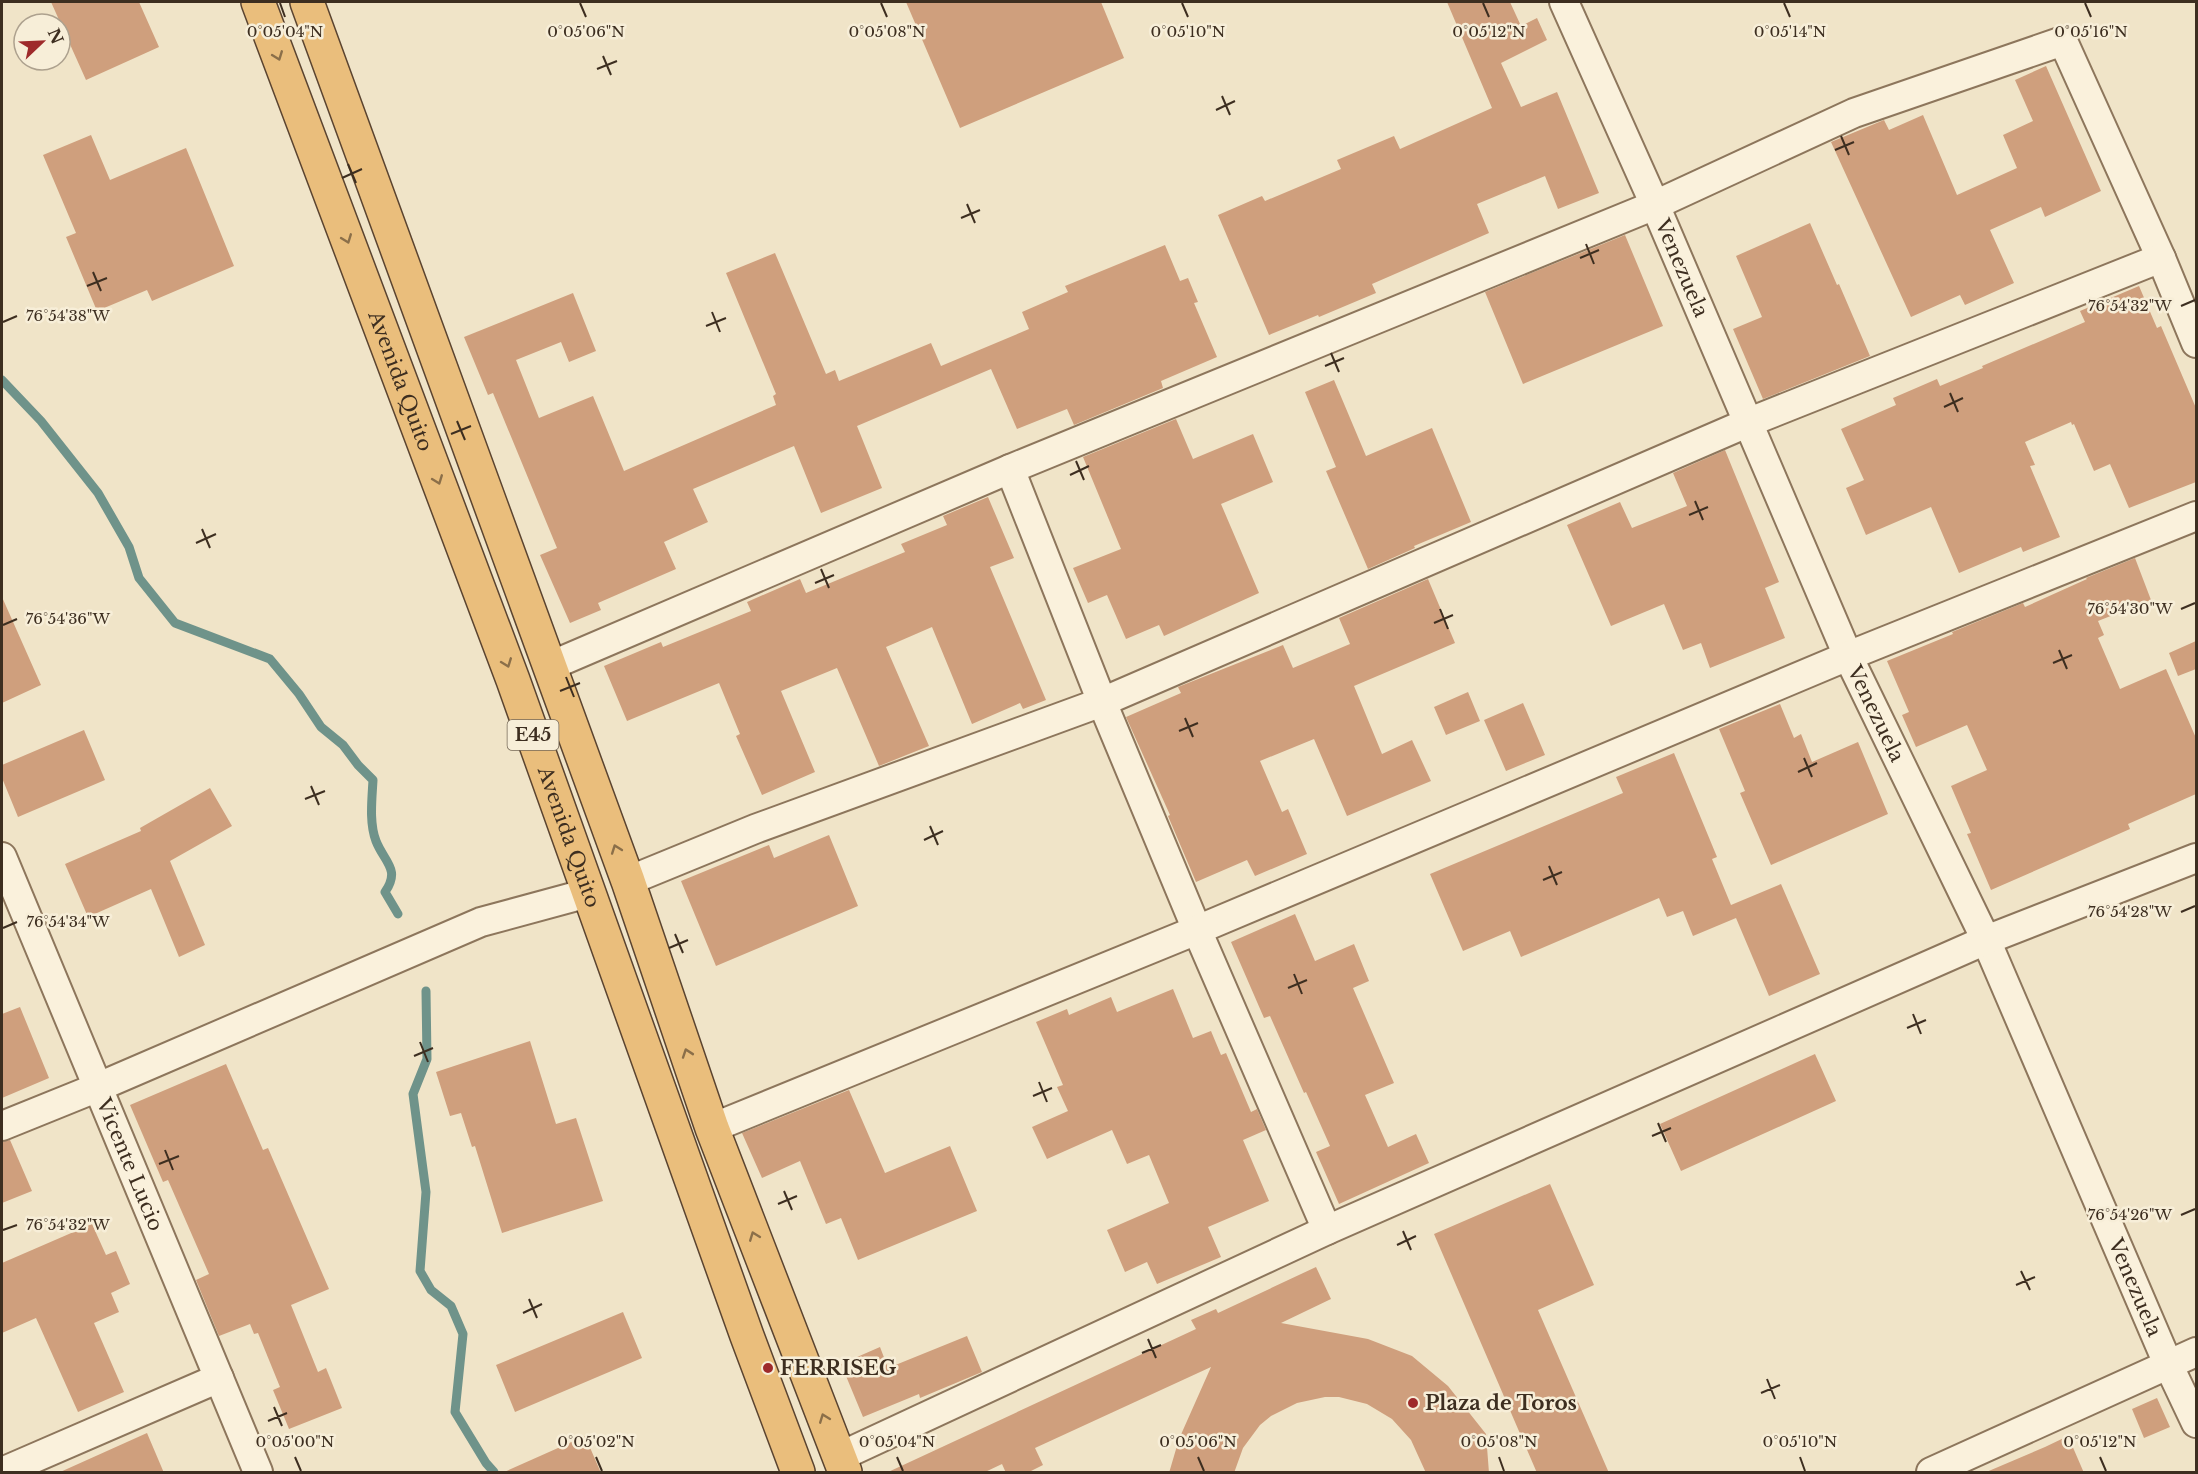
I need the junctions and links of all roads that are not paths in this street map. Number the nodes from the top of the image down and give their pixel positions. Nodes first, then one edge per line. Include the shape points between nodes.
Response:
1 (258, 2) edge
2 (307, 2) edge
3 (1564, 2) edge
4 (1655, 205) junction
5 (2161, 258) junction
6 (2196, 343) edge
7 (1747, 423) junction
8 (1010, 469) junction
9 (2196, 516) edge
10 (1848, 656) junction
11 (550, 666) junction
12 (1102, 702) junction
13 (2, 857) edge
14 (2196, 858) edge
15 (627, 881) junction
16 (588, 893) junction
17 (1197, 930) junction
18 (1986, 940) junction
19 (96, 1088) junction
20 (2, 1126) edge
21 (712, 1128) junction
22 (1327, 1230) junction
23 (2196, 1352) edge
24 (2168, 1364) junction
25 (219, 1378) junction
26 (2196, 1423) edge
27 (1973, 1464) edge
28 (842, 1465) edge
29 (2, 1472) edge
30 (258, 1473) edge
31 (798, 1473) edge
32 (1931, 1473) edge

1 -> 16 highway, Avenida Quito / E45 via 509,668
2 - 11 highway, Avenida Quito / E45
3 - 4 street, Venezuela
4 - 5 street via 1854,112 2063,41
4 - 7 street, Venezuela
4 - 8 street
5 - 6 street
5 - 7 street
7 - 10 street, Venezuela
7 - 12 street
8 - 11 street
8 - 12 street
9 - 10 street
10 - 17 street
10 - 18 street, Venezuela
15 -> 11 highway, Avenida Quito / E45
12 - 15 street via 755,829
12 - 17 street
13 - 19 street, Vicente Lucio
14 - 18 street
21 -> 15 highway, Avenida Quito / E45
16 - 19 street via 481,922
16 - 31 highway, Avenida Quito / E45
17 - 21 street
17 - 22 street
18 - 22 street
18 - 24 street, Venezuela
19 - 20 street
19 - 25 street, Vicente Lucio
28 -> 21 highway, Avenida Quito / E45
22 - 28 street
23 - 24 street
24 - 26 street, Venezuela
24 - 27 street
25 - 29 street
25 - 30 street, Vicente Lucio
27 - 32 street

